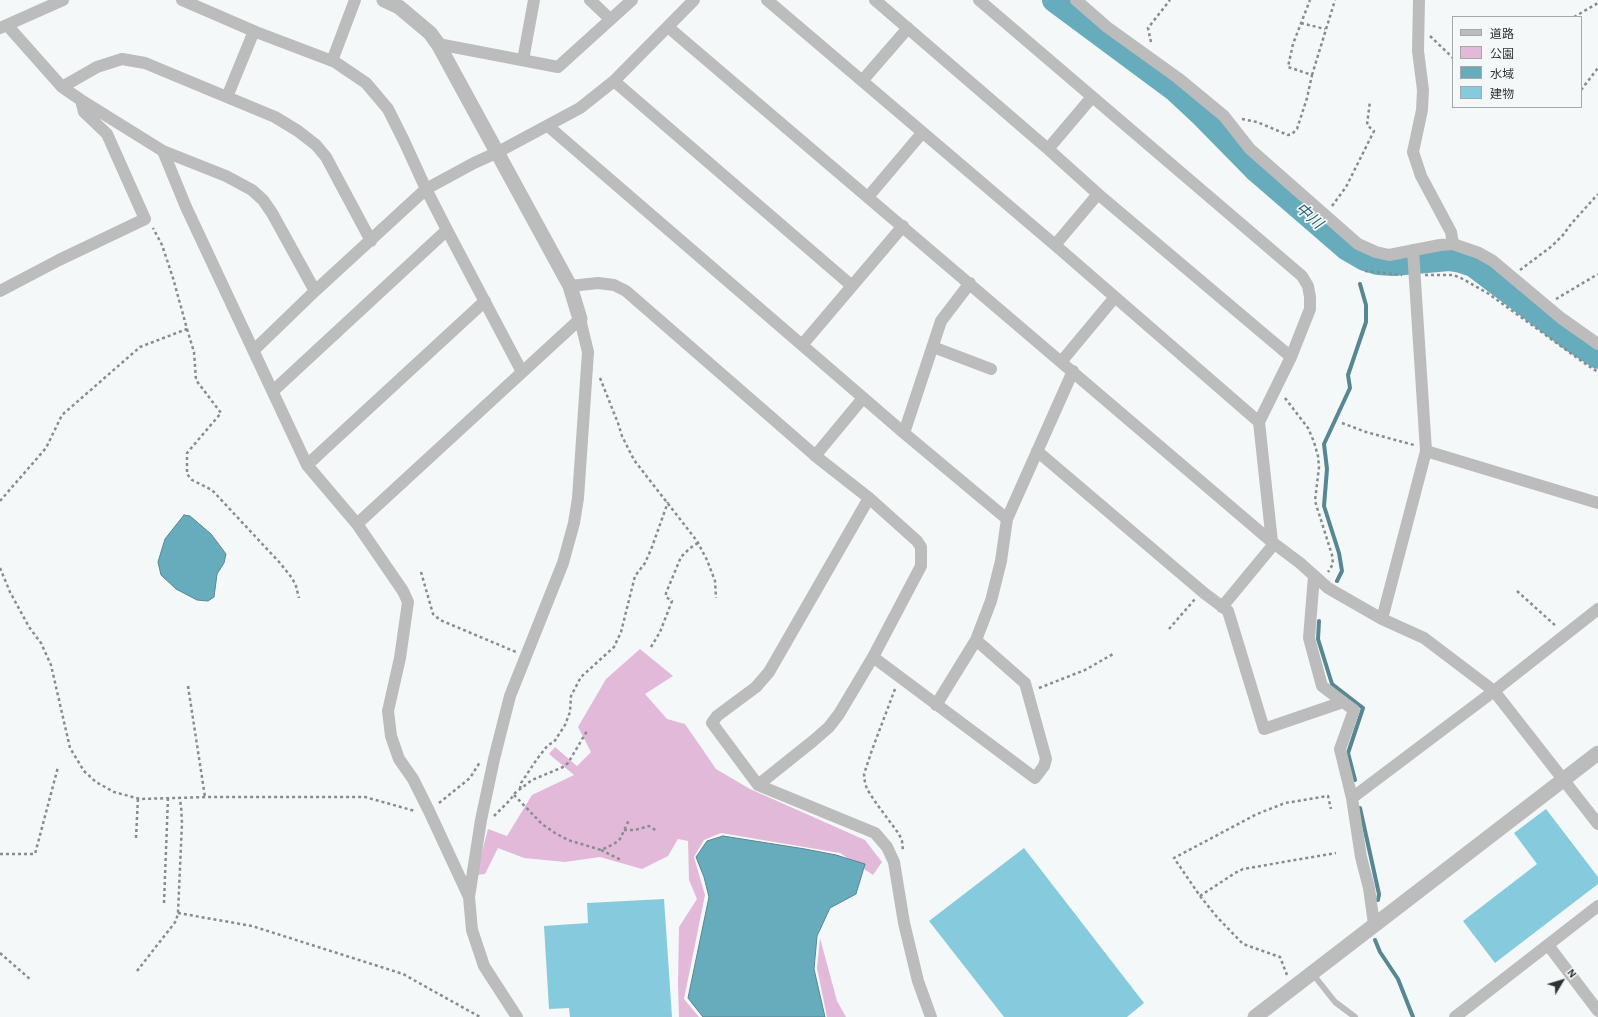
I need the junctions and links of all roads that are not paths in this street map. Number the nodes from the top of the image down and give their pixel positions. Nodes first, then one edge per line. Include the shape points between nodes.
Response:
1 (63, 0) edge
2 (182, 0) edge
3 (355, 0) edge
4 (384, 0) edge
5 (534, 0) edge
6 (590, 0) edge
7 (632, 0) edge
8 (694, 0) edge
9 (767, 0) edge
10 (875, 0) edge
11 (979, 0) edge
12 (1076, 0) edge
13 (1419, 0) edge
14 (610, 19) junction
15 (3, 26) edge
16 (668, 27) junction
17 (908, 28) junction
18 (254, 31) junction
19 (438, 44) junction
20 (523, 60) junction
21 (332, 61) junction
22 (614, 81) junction
23 (862, 81) junction
24 (62, 87) junction
25 (227, 97) junction
26 (1092, 97) junction
27 (81, 100) junction
28 (548, 126) junction
29 (922, 133) junction
30 (1048, 149) junction
31 (162, 151) junction
32 (498, 152) junction
33 (426, 189) junction
34 (1098, 194) junction
35 (868, 197) junction
36 (903, 226) junction
37 (447, 230) junction
38 (371, 241) junction
39 (1453, 244) junction
40 (1055, 245) junction
41 (1413, 250) junction
42 (970, 283) junction
43 (570, 286) junction
44 (852, 286) junction
45 (0, 291) edge
46 (315, 291) junction
47 (1115, 297) junction
48 (484, 301) junction
49 (580, 319) junction
50 (1598, 344) edge
51 (802, 345) junction
52 (933, 347) junction
53 (254, 350) junction
54 (1291, 357) junction
55 (1060, 362) junction
56 (991, 369) dead end
57 (1073, 371) junction
58 (522, 372) junction
59 (273, 391) junction
60 (863, 398) junction
61 (1259, 422) junction
62 (904, 433) junction
63 (1426, 448) junction
64 (1037, 451) junction
65 (815, 456) junction
66 (307, 465) junction
67 (868, 498) junction
68 (1598, 503) edge
69 (1007, 519) junction
70 (357, 524) junction
71 (1273, 543) junction
72 (1317, 579) junction
73 (1222, 607) junction
74 (1598, 609) edge
75 (1382, 620) junction
76 (976, 640) junction
77 (873, 657) junction
78 (1494, 691) junction
79 (1342, 702) junction
80 (936, 705) junction
81 (1598, 753) edge
82 (1563, 780) junction
83 (758, 785) junction
84 (1352, 798) junction
85 (1598, 824) edge
86 (469, 897) junction
87 (1598, 906) edge
88 (1374, 924) junction
89 (1548, 945) junction
90 (1312, 973) junction
91 (1598, 1011) edge
92 (517, 1017) edge
93 (931, 1017) edge
94 (1256, 1017) edge
95 (1355, 1017) edge
96 (1455, 1017) edge

1 - 15 street
2 - 18 street
3 - 21 street
4 - 19 street via 399,7 430,33
5 - 20 street
6 - 14 street
7 - 14 street
8 - 16 street
9 - 23 street
10 - 17 street
11 - 26 street
12 - 41 street via 1107,27 1178,78 1224,116 1250,149 1358,244 1389,255
13 - 39 street via 1418,50 1423,90 1422,110 1413,152 1421,176 1451,232
14 - 20 street via 558,67
15 - 24 street
16 - 22 street
16 - 35 street
17 - 23 street
17 - 30 street
18 - 21 street
18 - 25 street
19 - 20 street
19 - 32 street
21 - 33 street via 366,83 388,110
22 - 28 street via 580,108
22 - 44 street
23 - 29 street
24 - 25 street via 97,67 122,59 145,63
24 - 27 street
25 - 38 street via 275,117 316,145 326,157
26 - 30 street
26 - 54 street via 1302,276 1308,286 1310,309
27 - 31 street
27 - 45 street via 84,112 107,134 145,219
28 - 32 street
28 - 51 street
29 - 35 street
29 - 40 street
30 - 34 street
31 - 46 street via 226,176 252,190 264,200
31 - 53 street
32 - 33 street
32 - 43 street
33 - 37 street
33 - 38 street
34 - 40 street
34 - 54 street
35 - 36 street
36 - 42 street
36 - 44 street
37 - 48 street
37 - 59 street
38 - 46 street
39 - 41 street
39 - 50 street via 1480,253 1494,261 1547,306
40 - 47 street
41 - 63 street
42 - 52 street via 941,321
42 - 55 street
43 - 49 street
43 - 65 street via 598,283 614,285 626,291
44 - 51 street
46 - 53 street
47 - 55 street
47 - 61 street
48 - 58 street
48 - 66 street
49 - 58 street
49 - 86 street via 588,352 574,523 563,563 510,696 482,817
51 - 60 street
52 - 56 street
52 - 62 street
53 - 59 street
54 - 61 street
55 - 57 street
57 - 64 street
57 - 71 street
58 - 70 street
59 - 66 street
60 - 62 street
60 - 65 street
61 - 71 street
62 - 69 street
63 - 68 street
63 - 75 street
64 - 69 street
64 - 73 street
65 - 67 street
66 - 70 street
67 - 77 street via 917,541 922,554 921,566
67 - 83 street via 769,672 756,687 717,716 712,723
69 - 76 street via 1001,561 991,601
70 - 86 street via 408,602 400,658 388,711 391,736 399,759 413,779
71 - 72 street
71 - 73 street
72 - 75 street
72 - 79 street via 1309,638 1322,686
73 - 79 street via 1228,611 1264,729
74 - 78 street
75 - 78 street via 1424,638
76 - 80 street
76 - 80 street via 1025,683 1046,759 1044,766 1035,778
77 - 80 street
77 - 83 street via 829,728
78 - 82 street
78 - 84 street
79 - 84 street via 1354,710 1340,749
81 - 82 street
82 - 85 street
82 - 88 street
83 - 93 street via 875,833 887,847 894,862 904,923 918,981
84 - 88 street
86 - 92 street via 472,930 484,966
87 - 89 street
88 - 90 street
89 - 91 street
89 - 96 street
90 - 94 street
90 - 95 lane via 1335,1002

